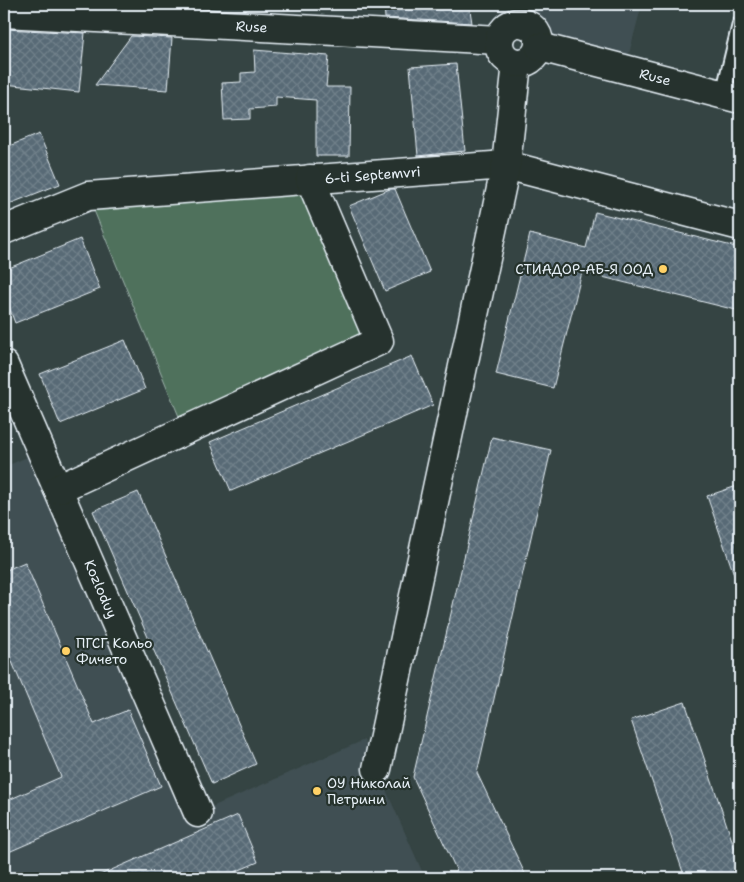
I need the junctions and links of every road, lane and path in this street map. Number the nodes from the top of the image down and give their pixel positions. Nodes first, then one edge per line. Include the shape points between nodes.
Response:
1 (4, 13) edge
2 (507, 22) edge
3 (740, 24) edge
4 (540, 47) junction
5 (517, 63) junction
6 (732, 97) edge
7 (506, 165) junction
8 (310, 180) junction
9 (740, 226) edge
10 (4, 230) edge
11 (4, 366) edge
12 (58, 489) junction
13 (377, 769) dead end
14 (198, 813) dead end

1 - 2 street, Ruse
2 - 4 street via 524,23 534,28
2 - 5 street via 501,51 507,59
3 - 6 lane
4 - 5 street via 527,62
4 - 6 street, Ruse
5 - 7 street
7 - 8 street, 6-ti Septemvri
7 - 9 street, 6-ti Septemvri
7 - 13 street
8 - 10 street, 6-ti Septemvri via 88,196
8 - 12 street via 379,341
11 - 12 street, Kozloduy
12 - 14 street, Kozloduy

